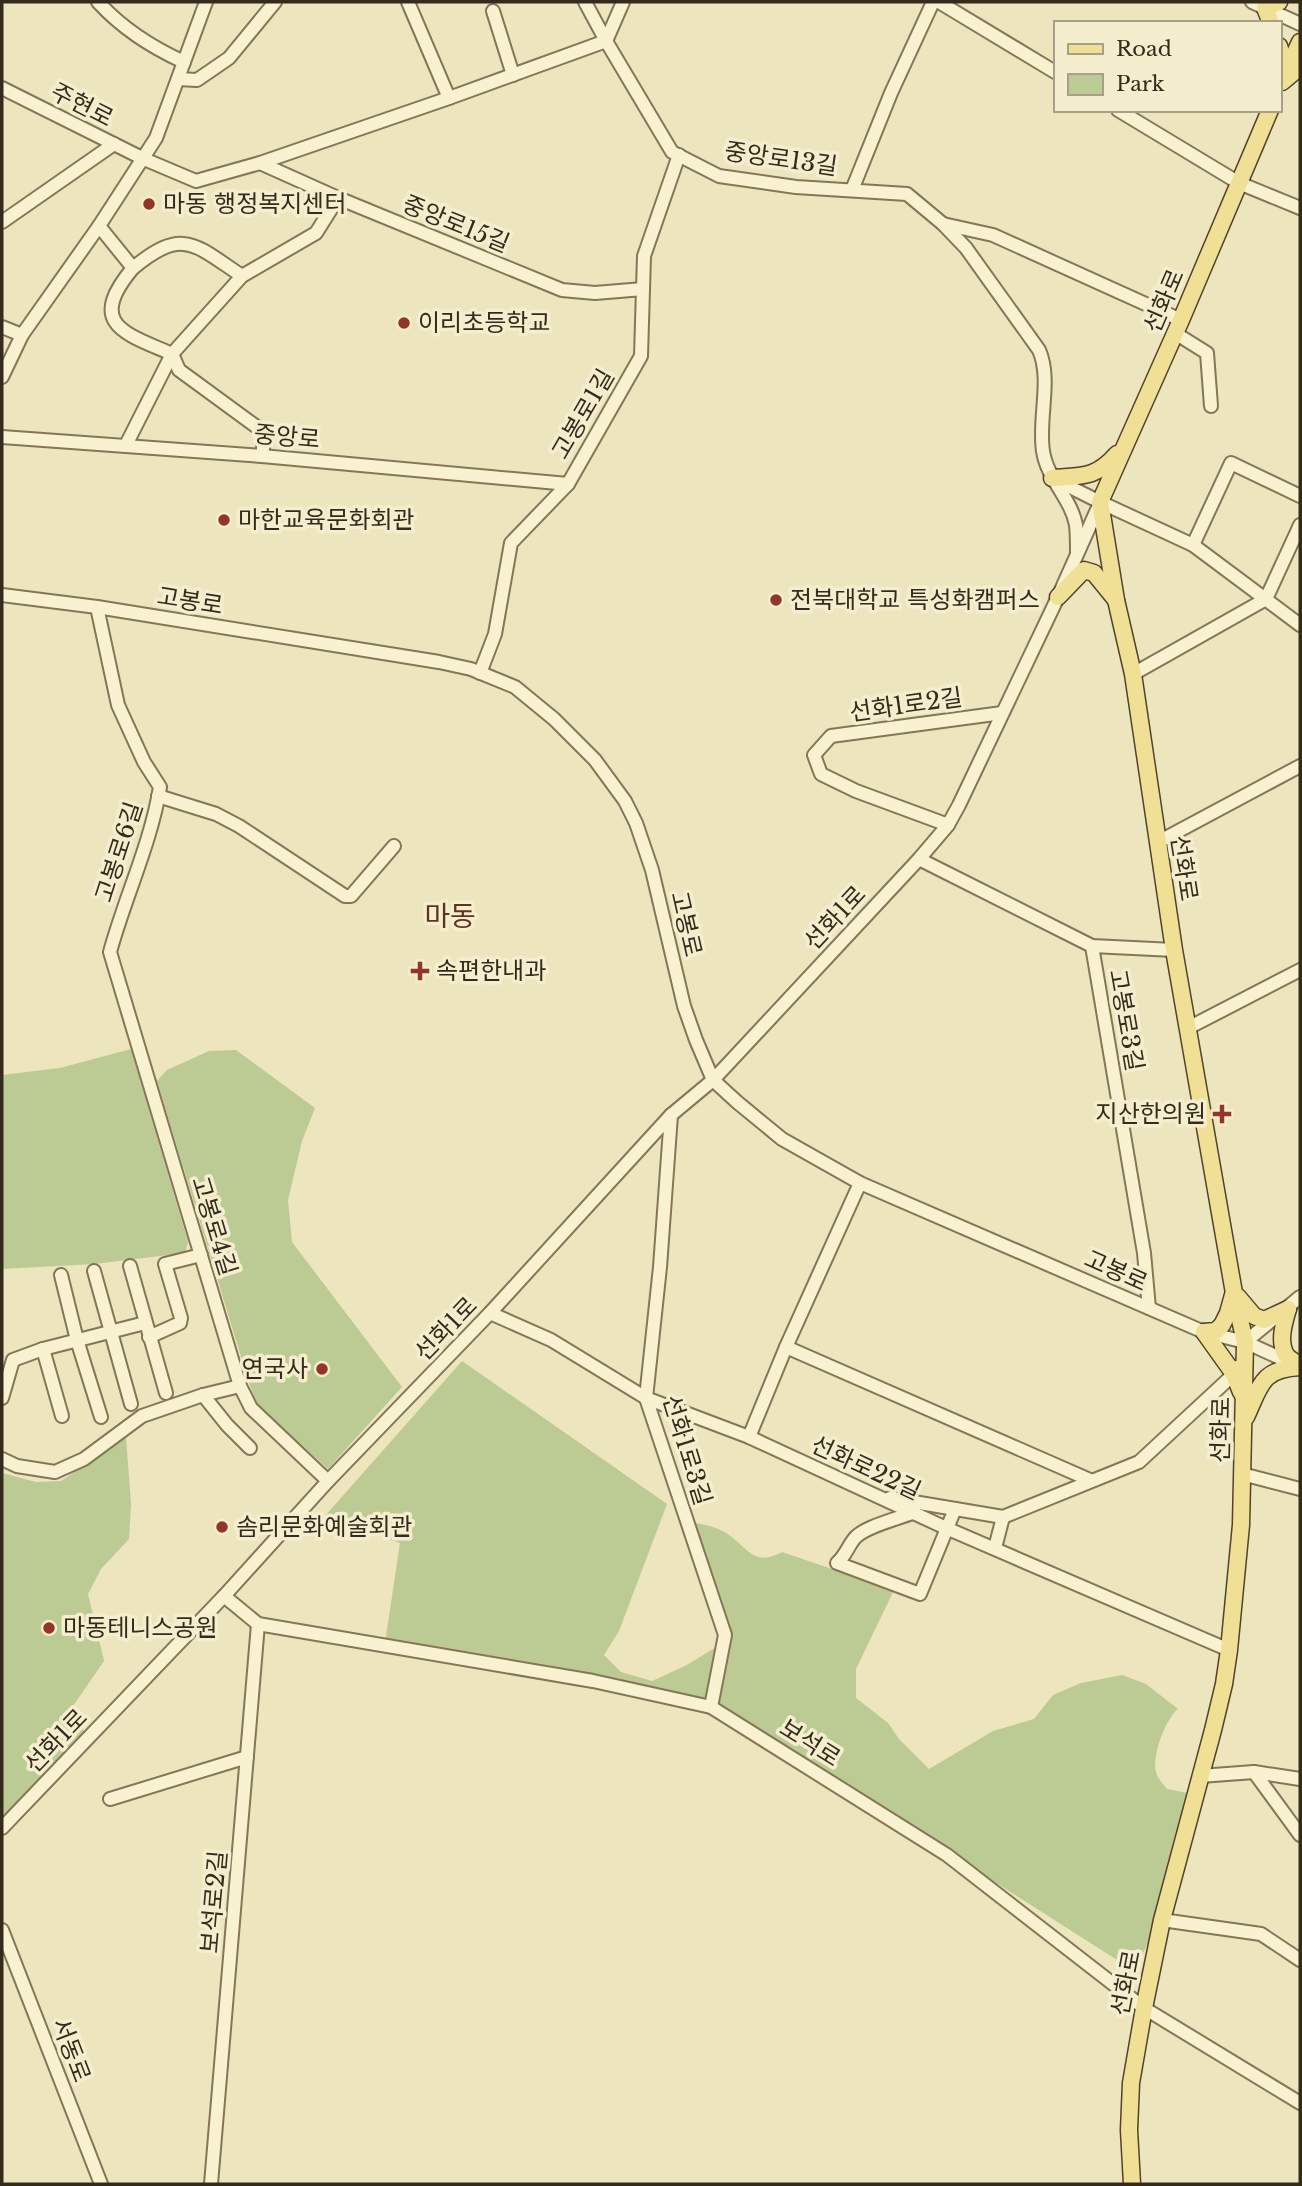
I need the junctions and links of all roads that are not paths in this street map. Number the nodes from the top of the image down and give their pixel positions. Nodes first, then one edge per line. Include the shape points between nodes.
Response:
1 (99, 2) edge
2 (206, 2) edge
3 (275, 2) edge
4 (408, 2) edge
5 (585, 2) edge
6 (623, 2) edge
7 (933, 2) edge
8 (939, 2) edge
9 (1267, 9) edge
10 (493, 11) dead end
11 (1300, 24) edge
12 (606, 41) junction
13 (1300, 42) edge
14 (1281, 52) edge
15 (184, 62) junction
16 (1300, 67) edge
17 (1054, 71) edge
18 (513, 75) junction
19 (178, 79) junction
20 (1281, 86) edge
21 (2, 88) edge
22 (449, 98) junction
23 (1121, 112) edge
24 (1269, 112) edge
25 (114, 144) junction
26 (679, 155) junction
27 (144, 159) junction
28 (260, 163) junction
29 (1239, 183) junction
30 (852, 190) junction
31 (338, 198) junction
32 (1300, 208) edge
33 (2, 222) edge
34 (943, 224) junction
35 (99, 226) junction
36 (133, 268) junction
37 (242, 276) junction
38 (643, 289) junction
39 (2, 327) edge
40 (1178, 327) junction
41 (22, 335) junction
42 (172, 354) junction
43 (2, 377) edge
44 (1211, 406) dead end
45 (2, 437) edge
46 (1125, 444) junction
47 (126, 445) junction
48 (262, 456) junction
49 (1052, 478) junction
50 (568, 484) junction
51 (1300, 496) edge
52 (1100, 502) junction
53 (1300, 525) edge
54 (1193, 545) junction
55 (1077, 556) junction
56 (2, 596) edge
57 (1058, 597) junction
58 (1266, 599) junction
59 (1116, 600) junction
60 (97, 607) junction
61 (1300, 625) edge
62 (480, 673) junction
63 (1133, 674) junction
64 (1002, 713) junction
65 (1300, 766) edge
66 (158, 796) junction
67 (948, 825) junction
68 (1158, 842) junction
69 (394, 846) dead end
70 (919, 859) junction
71 (1092, 946) junction
72 (1174, 950) junction
73 (110, 952) joint
74 (1300, 970) edge
75 (1188, 1028) junction
76 (713, 1080) junction
77 (671, 1115) junction
78 (860, 1184) junction
79 (201, 1255) junction
80 (130, 1266) dead end
81 (94, 1272) dead end
82 (61, 1275) dead end
83 (1234, 1293) junction
84 (1300, 1297) edge
85 (1149, 1308) junction
86 (1288, 1309) junction
87 (490, 1313) junction
88 (145, 1324) junction
89 (109, 1332) junction
90 (1203, 1332) junction
91 (149, 1337) junction
92 (77, 1340) junction
93 (1245, 1342) junction
94 (786, 1347) junction
95 (43, 1349) junction
96 (1300, 1367) edge
97 (1234, 1374) junction
98 (240, 1386) junction
99 (166, 1393) dead end
100 (203, 1395) junction
101 (2, 1398) edge
102 (646, 1398) junction
103 (131, 1404) dead end
104 (62, 1416) dead end
105 (101, 1417) dead end
106 (1243, 1422) junction
107 (749, 1437) junction
108 (250, 1448) dead end
109 (2, 1459) edge
110 (1242, 1474) junction
111 (1090, 1480) junction
112 (328, 1481) junction
113 (1300, 1489) edge
114 (880, 1496) junction
115 (955, 1509) junction
116 (912, 1513) junction
117 (1003, 1517) junction
118 (946, 1528) junction
119 (995, 1548) junction
120 (224, 1595) junction
121 (258, 1624) junction
122 (1229, 1650) junction
123 (711, 1707) junction
124 (247, 1757) junction
125 (1254, 1772) junction
126 (1200, 1776) junction
127 (1300, 1779) edge
128 (110, 1799) dead end
129 (2, 1828) edge
130 (1300, 1835) edge
131 (1162, 1920) junction
132 (2, 1930) edge
133 (6, 1957) edge
134 (1300, 1960) edge
135 (1144, 2008) junction
136 (1300, 2103) edge
137 (101, 2184) edge
138 (212, 2184) edge
139 (1132, 2184) edge

1 - 15 street via 161,52
2 - 15 street
3 - 19 street via 229,58 197,80
4 - 22 street
5 - 12 street, 중앙로13길
6 - 12 street
7 - 30 street
8 - 17 street
9 - 11 street
10 - 18 street
12 - 18 street
12 - 26 street, 중앙로13길 via 672,152
13 - 20 main road
14 - 20 main road
15 - 19 street
16 - 20 main road
18 - 22 street
19 - 27 street
21 - 25 street, 주현로
22 - 28 street
23 - 29 street
24 - 29 main road, 선화로
25 - 27 street, 주현로
25 - 33 street
26 - 30 street, 중앙로13길 via 719,176
26 - 38 street, 고봉로1길 via 644,256
27 - 28 street via 196,181
27 - 35 street
28 - 31 street, 중앙로15길
29 - 32 street
29 - 40 main road, 선화로
30 - 34 street, 중앙로13길 via 908,194
31 - 37 street via 316,233
31 - 38 street, 중앙로15길 via 562,290
34 - 40 street via 993,235
34 - 49 street, 중앙로13길 via 966,248 1039,350 1044,362 1043,451
35 - 36 street
35 - 41 street
36 - 37 street via 164,246 181,242
36 - 42 street via 120,282 111,313 123,332
37 - 42 street
38 - 50 street, 고봉로1길 via 640,356
39 - 41 street
40 - 44 street via 1207,353
40 - 46 main road, 선화로
41 - 43 street
42 - 47 street
42 - 48 street via 179,370 265,433
45 - 47 street, 중앙로
46 - 49 main road via 1106,467 1092,474
46 - 52 main road, 선화로
47 - 48 street, 중앙로
48 - 50 street, 중앙로
49 - 52 street
49 - 55 street, 중앙로13길 via 1076,524
50 - 62 street, 고봉로1길 via 511,543 495,634
51 - 54 street via 1231,463
52 - 54 street
52 - 55 street, 선화1로
52 - 59 main road, 선화로
53 - 58 street
54 - 58 street
55 - 57 street, 선화1로
56 - 60 street, 고봉로
57 - 59 main road via 1084,570 1094,573
57 - 64 street, 선화1로
58 - 61 street
58 - 63 street
59 - 63 main road, 선화로
60 - 62 street, 고봉로 via 439,662
60 - 66 street, 고봉로6길 via 118,705 160,787
62 - 76 street, 고봉로 via 515,687 554,719 595,760 625,801 652,870 684,1006
63 - 68 main road, 선화로
64 - 67 street, 선화1로
64 - 67 street, 선화1로2길 via 831,736 814,755 821,774
65 - 68 street
66 - 69 street via 239,826 345,896 351,896
66 - 73 street, 고봉로6길
67 - 70 street, 선화1로
68 - 72 main road, 선화로
70 - 71 street
70 - 76 street, 선화1로
71 - 72 street
71 - 85 street, 고봉로3길
72 - 75 main road, 선화로
73 - 79 street, 고봉로4길
74 - 75 street
75 - 83 main road, 선화로
76 - 77 street, 선화1로
76 - 78 street, 고봉로 via 782,1139
77 - 87 street, 선화1로
77 - 102 street, 선화1로3길
78 - 85 street, 고봉로
78 - 94 street
79 - 91 street via 166,1264 180,1323
79 - 98 street, 고봉로4길
80 - 88 street
81 - 89 street
82 - 92 street
83 - 86 main road via 1254,1316 1264,1320
83 - 90 main road via 1222,1325 1216,1331
83 - 93 main road, 선화로
84 - 86 street
85 - 90 street, 고봉로
86 - 93 street
86 - 96 main road via 1281,1330 1286,1355
87 - 102 street, 선화로22길 via 551,1340
87 - 112 street, 선화1로
88 - 89 street
88 - 91 street
89 - 92 street
89 - 103 street
90 - 93 street, 고봉로
90 - 97 main road
91 - 99 street
92 - 95 street
92 - 105 street
93 - 96 street, 고봉로
93 - 97 street
93 - 106 main road, 선화로
94 - 107 street
94 - 111 street
95 - 101 street via 13,1360
95 - 104 street
96 - 106 main road via 1281,1368 1268,1375
97 - 106 main road via 1241,1387
97 - 111 street via 1139,1462
98 - 100 street
98 - 112 street, 고봉로4길 via 251,1408
100 - 108 street
100 - 109 street via 142,1416 84,1459 55,1472
102 - 107 street, 선화로22길
102 - 123 street, 선화1로3길 via 725,1635
106 - 110 main road, 선화로
107 - 114 street, 선화로22길
110 - 113 street
110 - 122 main road, 선화로
111 - 117 street
112 - 120 street, 선화1로
114 - 115 street
114 - 116 street, 선화로22길
115 - 117 street
115 - 118 street
116 - 118 street, 선화로22길
116 - 118 street via 865,1531 837,1563 919,1594
117 - 119 street
118 - 119 street, 선화로22길
119 - 122 street, 선화로22길
120 - 121 street
120 - 129 street, 선화1로
121 - 123 street, 보석로 via 593,1681
121 - 124 street, 보석로2길
122 - 126 main road, 선화로
123 - 135 street, 보석로 via 947,1855
124 - 128 street
124 - 138 street, 보석로2길
125 - 126 street
125 - 127 street
125 - 130 street
126 - 131 main road, 선화로
131 - 134 street via 1261,1934
131 - 135 main road, 선화로
132 - 133 street, 서동로
133 - 137 street, 서동로
135 - 136 street, 보석로
135 - 139 main road, 선화로 via 1131,2083

